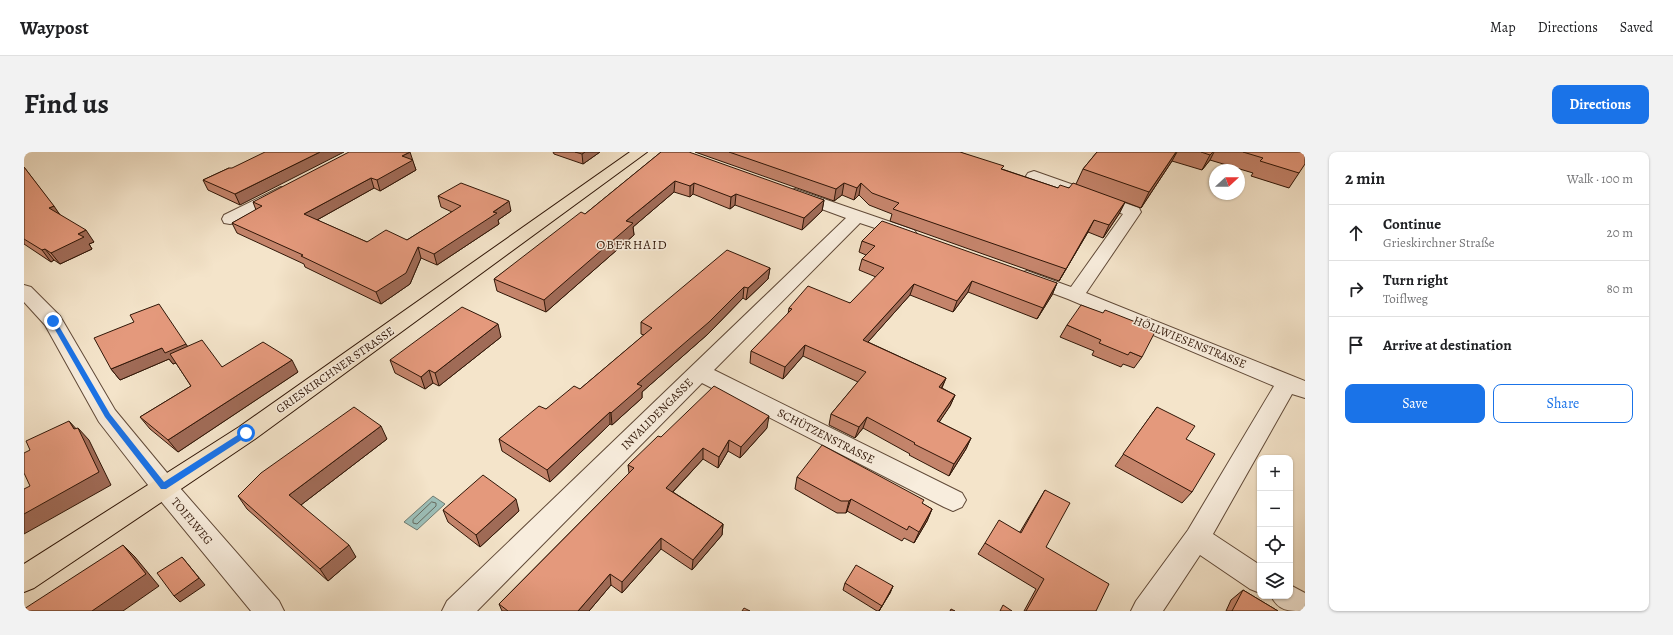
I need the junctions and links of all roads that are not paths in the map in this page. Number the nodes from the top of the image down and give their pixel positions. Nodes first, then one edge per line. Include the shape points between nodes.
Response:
1 (640, 152) edge
2 (1034, 176) dead end
3 (298, 184) edge
4 (782, 189) edge
5 (857, 216) junction
6 (230, 219) dead end
7 (925, 240) edge
8 (1007, 270) edge
9 (24, 291) edge
10 (1075, 295) junction
11 (699, 372) junction
12 (1297, 386) edge
13 (164, 487) junction
14 (953, 500) dead end
15 (1197, 538) junction
16 (1257, 578) edge
17 (24, 579) edge
18 (1290, 599) edge
19 (1305, 609) edge
20 (269, 611) edge
21 (457, 611) edge
22 (1146, 611) edge

1 - 13 main road, GRIESKIRCHNER STRASSE via 246,433
2 - 10 street via 1133,212
3 - 6 street
4 - 5 street
5 - 7 street
5 - 11 street, INVALIDENGASSE
8 - 10 street, HÖLLWIESENSTRASSE
9 - 13 street, TOIFLWEG via 53,321 107,416
10 - 12 street, HÖLLWIESENSTRASSE
11 - 14 street, SCHÜTZENSTRASSE
11 - 21 street, INVALIDENGASSE
12 - 15 street
13 - 17 main road, GRIESKIRCHNER STRASSE
13 - 20 street, TOIFLWEG
15 - 16 street
15 - 22 street
18 - 19 street

